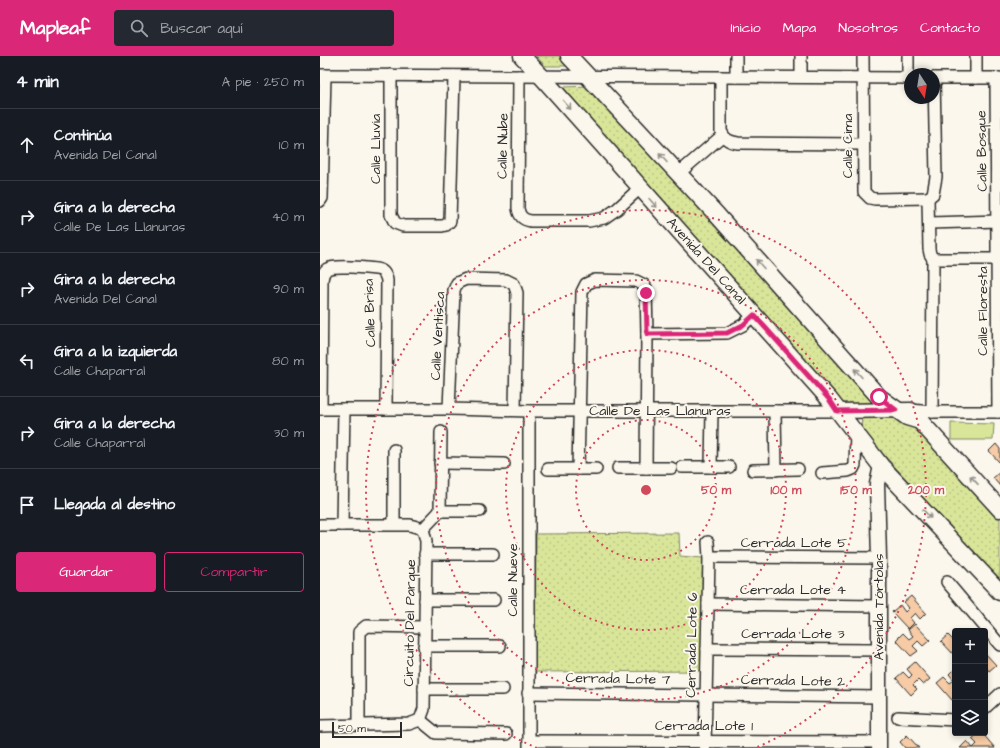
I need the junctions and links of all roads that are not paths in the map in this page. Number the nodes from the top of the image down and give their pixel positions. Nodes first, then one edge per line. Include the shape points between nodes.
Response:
1 (522, 56) edge
2 (569, 56) edge
3 (736, 56) edge
4 (801, 56) edge
5 (863, 56) edge
6 (908, 56) edge
7 (976, 56) edge
8 (909, 68) edge
9 (322, 75) edge
10 (391, 75) junction
11 (454, 76) junction
12 (519, 76) junction
13 (542, 76) junction
14 (588, 76) junction
15 (721, 76) junction
16 (736, 77) junction
17 (800, 77) junction
18 (863, 77) junction
19 (904, 78) edge
20 (940, 78) edge
21 (976, 78) junction
22 (998, 78) edge
23 (935, 104) edge
24 (723, 135) junction
25 (863, 144) junction
26 (678, 174) junction
27 (640, 188) junction
28 (928, 198) junction
29 (320, 202) edge
30 (999, 221) edge
31 (929, 223) junction
32 (933, 259) junction
33 (998, 260) junction
34 (754, 315) junction
35 (647, 334) junction
36 (320, 409) edge
37 (344, 409) junction
38 (386, 409) junction
39 (449, 409) junction
40 (515, 410) junction
41 (579, 410) junction
42 (904, 410) junction
43 (529, 411) junction
44 (647, 411) junction
45 (712, 411) junction
46 (775, 411) junction
47 (837, 411) junction
48 (932, 412) junction
49 (999, 412) edge
50 (441, 432) dead end
51 (856, 433) junction
52 (394, 450) dead end
53 (440, 463) junction
54 (504, 464) dead end
55 (881, 466) junction
56 (711, 467) junction
57 (729, 467) dead end
58 (618, 468) dead end
59 (646, 468) junction
60 (548, 469) dead end
61 (578, 469) junction
62 (596, 469) dead end
63 (798, 469) dead end
64 (753, 470) dead end
65 (776, 470) junction
66 (822, 473) dead end
67 (1000, 509) edge
68 (440, 511) junction
69 (480, 511) dead end
70 (394, 524) junction
71 (320, 525) edge
72 (342, 525) junction
73 (423, 530) junction
74 (708, 542) dead end
75 (425, 554) junction
76 (494, 554) dead end
77 (709, 557) junction
78 (879, 558) junction
79 (947, 582) dead end
80 (1000, 592) edge
81 (425, 600) junction
82 (494, 600) dead end
83 (708, 604) junction
84 (879, 606) junction
85 (425, 627) junction
86 (1000, 645) edge
87 (424, 646) junction
88 (500, 646) dead end
89 (707, 649) junction
90 (879, 650) junction
91 (424, 689) junction
92 (503, 689) dead end
93 (528, 693) junction
94 (706, 695) junction
95 (879, 697) junction
96 (999, 699) edge
97 (988, 706) edge
98 (898, 717) dead end
99 (420, 720) junction
100 (952, 720) edge
101 (359, 725) junction
102 (320, 726) edge
103 (506, 734) dead end
104 (529, 744) edge
105 (705, 745) edge
106 (879, 745) edge

1 - 13 main road, Avenida Del Canal
2 - 14 main road
3 - 16 street
4 - 17 street
5 - 18 street, Calle Cima
6 - 8 street
7 - 21 street
9 - 10 street
9 - 29 street
10 - 11 street
10 - 11 street, Calle Lluvia via 391,215 395,223 403,226 442,226 449,223 452,218
11 - 12 street
12 - 13 street
12 - 27 street, Calle Nube via 520,216 531,221 597,220 610,215
13 - 14 street
13 -> 27 main road, Avenida Del Canal
14 - 15 street
26 -> 14 main road
15 - 16 street
15 - 24 street
16 - 17 street
17 - 18 street
18 - 19 street
18 - 25 street, Calle Cima
20 - 21 street
21 - 22 street
22 - 30 street, Calle Bosque
23 - 28 street via 936,177 933,194
24 - 25 street via 738,143
24 - 26 street
25 - 28 street, Calle Cima via 863,187 866,196 874,199
42 -> 26 main road via 879,397
27 -> 34 main road, Avenida Del Canal
28 - 31 street
30 - 31 street
30 - 33 street, Calle Bosque
31 - 32 street via 930,254
32 - 33 street, Calle Floresta
32 - 48 street
33 - 49 street, Calle Floresta
34 - 35 street via 743,325 727,333
34 - 47 main road, Avenida Del Canal
35 - 41 street via 644,285 636,280 595,280 586,284 582,292
35 - 44 street
36 - 37 street, Calle De Las Llanuras
36 - 38 street, Calle Brisa via 322,280 326,270 334,267 380,269 386,275
37 - 38 street, Calle De Las Llanuras
37 - 72 street
38 - 39 street, Calle De Las Llanuras
39 - 40 street, Calle De Las Llanuras
39 - 40 street, Calle Ventisca via 454,290 457,283 466,279 506,280 516,288
40 - 43 street, Calle De Las Llanuras
41 - 43 street, Calle De Las Llanuras
41 - 44 street, Calle De Las Llanuras
41 - 61 street
42 - 47 street, Calle De Las Llanuras
42 - 48 street, Calle De Las Llanuras
67 -> 42 main road via 920,421 907,417
43 - 93 street, Calle Nueve
44 - 45 street, Calle De Las Llanuras
44 - 59 street
45 - 46 street, Calle De Las Llanuras
45 - 56 street
46 - 47 street, Calle De Las Llanuras
46 - 65 street
47 - 51 main road, Avenida Del Canal
48 - 49 street, Calle De Las Llanuras
50 - 53 street
51 - 55 main road, Avenida Del Canal
51 - 66 street via 853,469
52 - 70 street
53 - 54 street
53 - 68 street
55 - 78 street, Avenida Tórtolas via 877,484
55 -> 80 main road, Avenida Del Canal
56 - 57 street
56 - 59 street
58 - 59 street
60 - 61 street
61 - 62 street
63 - 65 street
64 - 65 street
68 - 69 street
68 - 73 street
70 - 72 street
70 - 73 street via 410,525
71 - 72 street
73 - 75 street, Circuito Del Parque via 426,541
74 - 77 street, Cerrada Lote 6
75 - 76 street
75 - 81 street, Circuito Del Parque
77 - 78 street, Cerrada Lote 5
77 - 83 street, Cerrada Lote 6
78 - 84 street, Avenida Tórtolas
79 - 86 street
81 - 82 street
81 - 85 street, Circuito Del Parque
83 - 84 street, Cerrada Lote 4
83 - 89 street, Cerrada Lote 6
84 - 90 street, Avenida Tórtolas
85 - 87 street, Circuito Del Parque
85 - 101 street via 366,626 359,632
87 - 88 street
87 - 91 street, Circuito Del Parque
89 - 90 street, Cerrada Lote 3
89 - 94 street, Cerrada Lote 6
90 - 95 street, Avenida Tórtolas
91 - 92 street
91 - 99 street, Circuito Del Parque via 424,708
93 - 94 street, Cerrada Lote 7
93 - 104 street, Calle Nueve
94 - 95 street, Cerrada Lote 2
94 - 105 street, Cerrada Lote 6
95 - 106 street, Avenida Tórtolas
96 - 97 street
98 - 100 street
99 - 101 street via 409,724
99 - 103 street via 436,733
101 - 102 street
104 - 105 street, Cerrada Lote 1
105 - 106 street, Cerrada Lote 1

